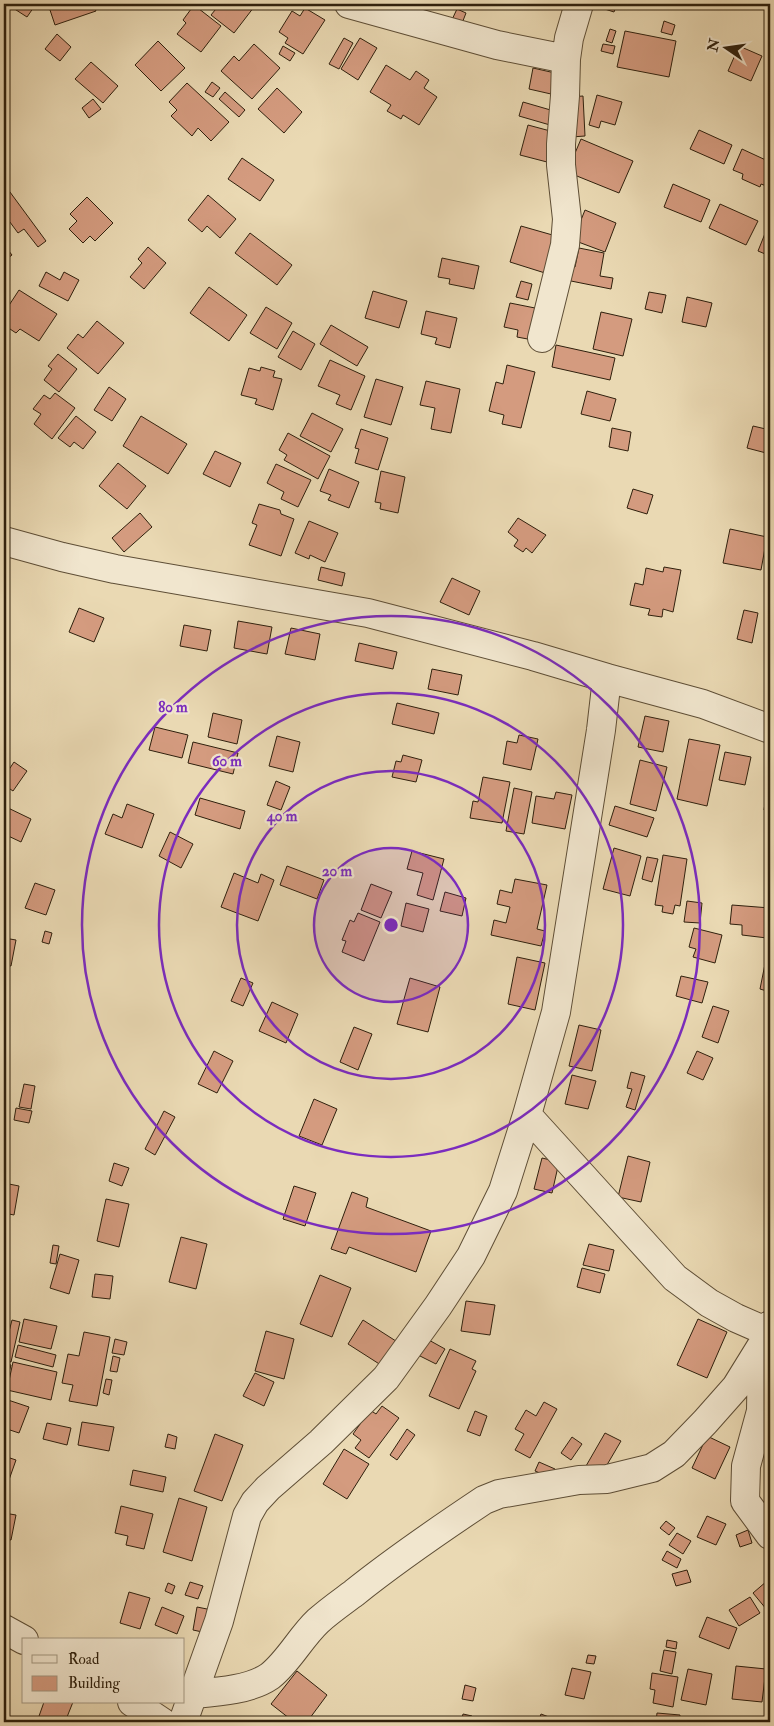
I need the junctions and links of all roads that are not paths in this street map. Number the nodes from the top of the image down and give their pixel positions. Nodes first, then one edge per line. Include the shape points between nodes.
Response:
1 (349, 4) edge
2 (579, 4) edge
3 (566, 59) junction
4 (542, 338) dead end
5 (4, 540) edge
6 (607, 678) junction
7 (770, 729) edge
8 (527, 1115) junction
9 (767, 1334) edge
10 (770, 1535) edge
11 (4, 1629) edge
12 (22, 1639) edge
13 (193, 1694) junction
14 (135, 1704) edge
15 (162, 1722) edge
16 (183, 1722) edge

1 - 3 street via 497,45
2 - 3 street
3 - 4 street via 560,165 567,219 565,245
5 - 6 street via 115,569 368,613
6 - 7 street via 704,704
6 - 8 street via 556,1012
8 - 9 street via 675,1278 709,1303
8 - 13 street via 502,1191 471,1256 438,1306 386,1378 254,1502 247,1516 219,1621
9 - 10 street via 761,1411 746,1466 745,1501
9 - 13 street via 736,1387 674,1454 652,1468 607,1479 579,1480 499,1494 484,1500 385,1568 318,1621 270,1676 246,1686
11 - 12 street
13 - 16 street
14 - 15 street

